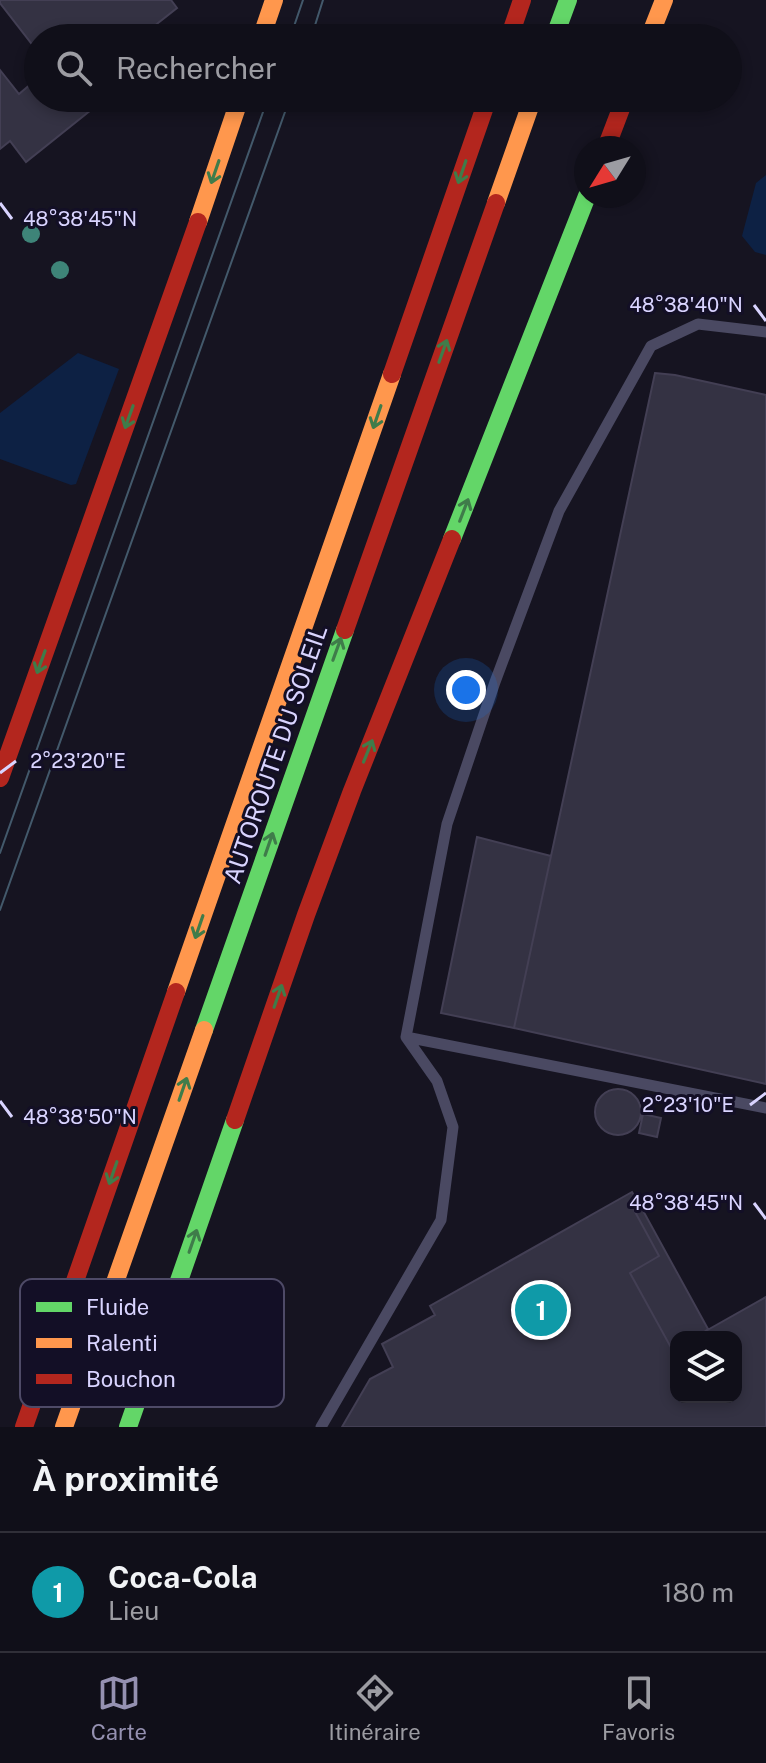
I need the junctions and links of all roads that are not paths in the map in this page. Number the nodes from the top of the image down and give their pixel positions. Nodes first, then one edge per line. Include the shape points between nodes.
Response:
1 (274, 0) edge
2 (522, 0) edge
3 (568, 0) edge
4 (664, 0) edge
5 (266, 24) edge
6 (514, 24) edge
7 (559, 24) edge
8 (655, 24) edge
9 (235, 112) edge
10 (483, 112) edge
11 (528, 112) edge
12 (620, 112) edge
13 (611, 136) edge
14 (582, 208) edge
15 (766, 332) edge
16 (0, 778) edge
17 (406, 1037) junction
18 (766, 1108) edge
19 (76, 1279) edge
20 (116, 1279) edge
21 (180, 1279) edge
22 (31, 1407) edge
23 (71, 1407) edge
24 (24, 1427) edge
25 (64, 1427) edge
26 (321, 1427) edge

1 - 5 main road
2 - 6 main road
3 - 7 main road
4 - 8 main road
9 -> 16 main road
10 -> 19 main road, AUTOROUTE DU SOLEIL
20 -> 11 main road, AUTOROUTE DU SOLEIL
12 - 13 main road
21 -> 14 main road via 352,791
15 - 17 lane via 698,324 651,346 559,511 447,824
17 - 18 lane
17 - 26 lane via 437,1081 453,1127 441,1220
22 -> 24 main road, AUTOROUTE DU SOLEIL
25 -> 23 main road, AUTOROUTE DU SOLEIL

